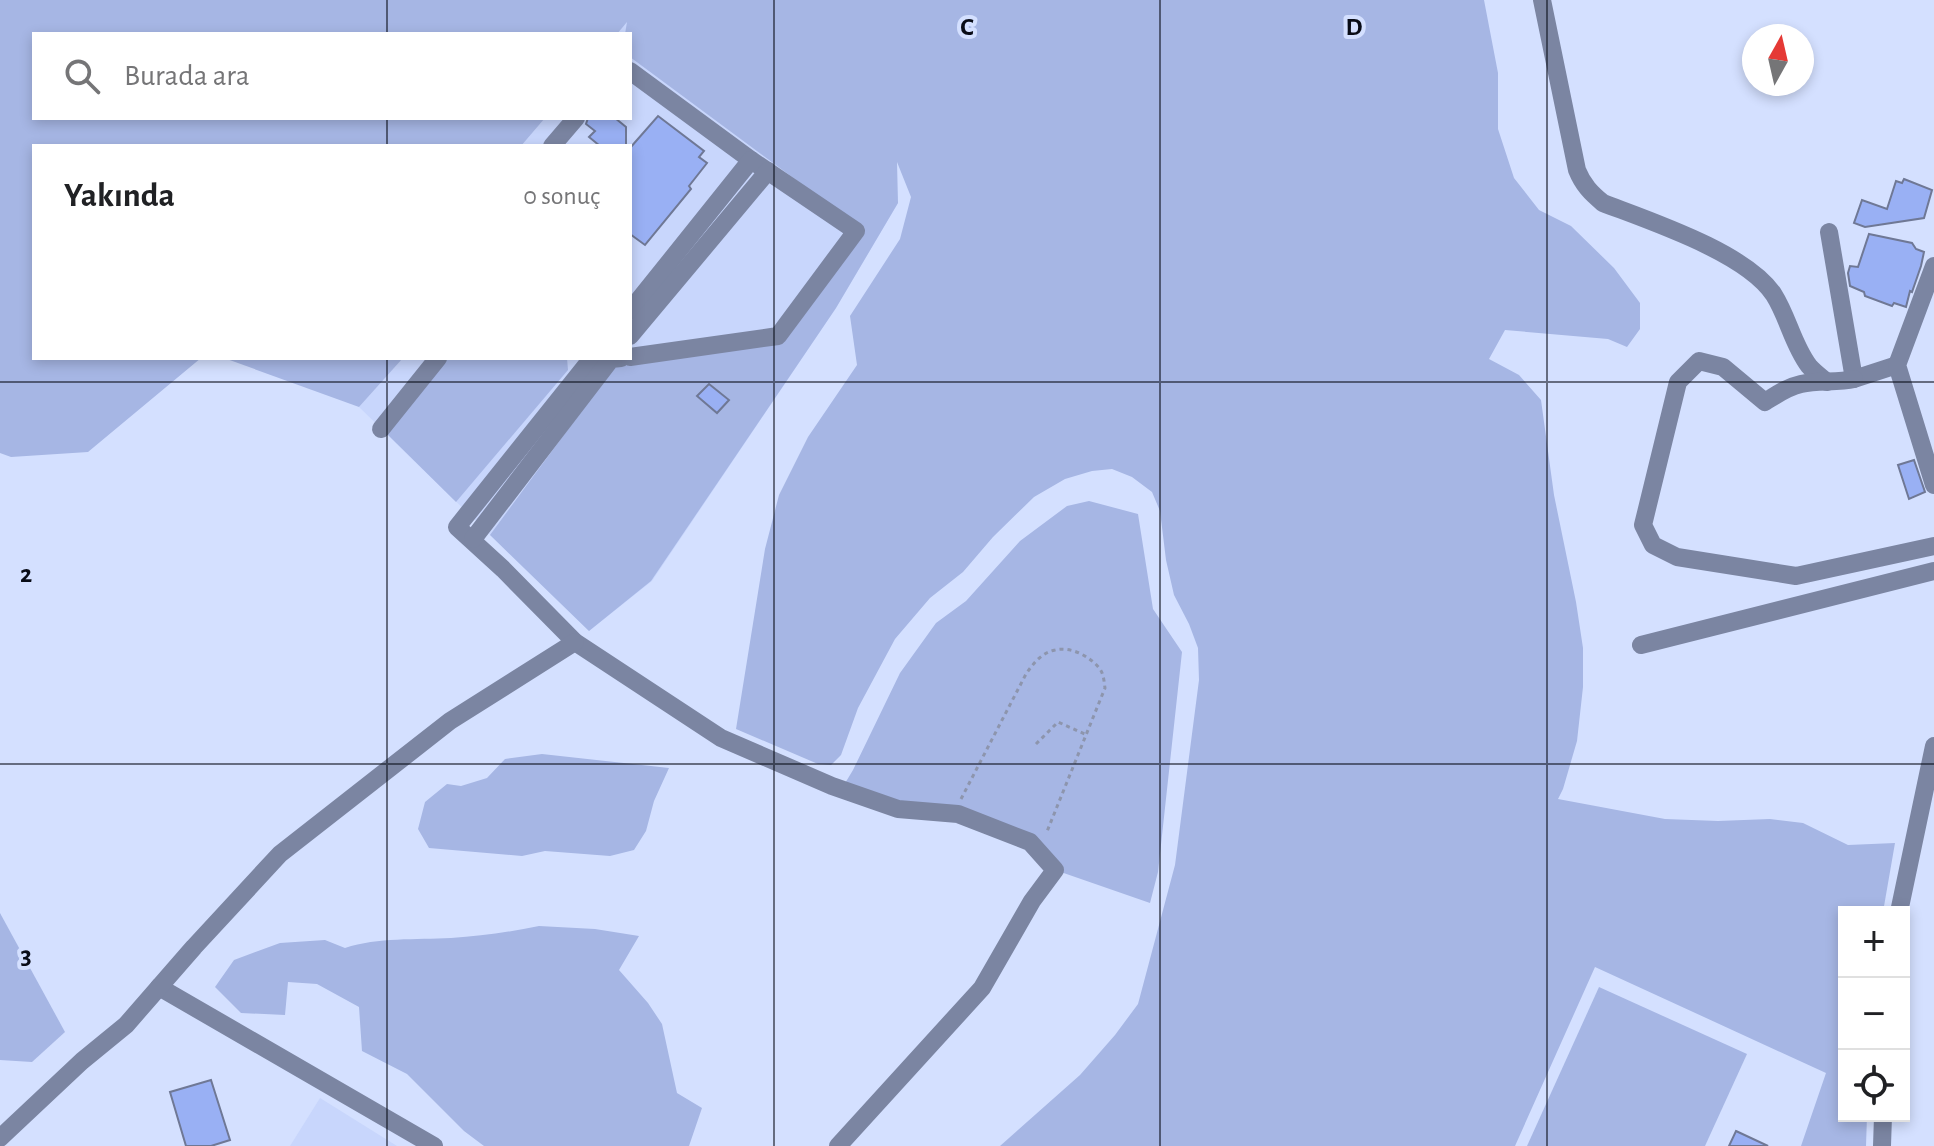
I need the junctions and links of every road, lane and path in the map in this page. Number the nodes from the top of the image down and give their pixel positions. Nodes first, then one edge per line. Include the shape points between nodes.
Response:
1 (1542, 0) edge
2 (632, 72) edge
3 (574, 120) edge
4 (554, 144) edge
5 (751, 160) junction
6 (768, 171) junction
7 (1829, 232) dead end
8 (1934, 266) edge
9 (632, 309) edge
10 (632, 334) edge
11 (632, 357) edge
12 (436, 360) edge
13 (600, 360) edge
14 (600, 360) edge
15 (1897, 365) junction
16 (1854, 379) junction
17 (1827, 382) junction
18 (381, 429) dead end
19 (1934, 485) edge
20 (473, 539) junction
21 (1934, 546) edge
22 (1934, 571) edge
23 (575, 642) junction
24 (1641, 645) dead end
25 (1087, 735) junction
26 (1036, 744) dead end
27 (1934, 746) edge
28 (954, 813) junction
29 (1039, 852) junction
30 (1900, 906) edge
31 (159, 987) junction
32 (1883, 1122) edge
33 (0, 1137) edge
34 (4, 1146) edge
35 (434, 1146) edge
36 (838, 1146) edge
37 (1882, 1146) edge

1 - 17 street via 1577,170 1590,193 1718,250 1754,272 1775,297 1810,367
2 - 5 street
3 - 4 street
5 - 6 street
5 - 9 street
6 - 10 street
6 - 11 street via 856,231 778,336
7 - 16 street
8 - 15 street
12 - 18 street
13 - 20 street via 457,527
14 - 20 street
15 - 16 street
15 - 19 street
16 - 17 street
17 - 21 street via 1801,384 1765,402 1723,367 1699,361 1678,382 1643,525 1653,545 1677,557 1796,576
20 - 23 street
22 - 24 street
23 - 28 street via 721,738 898,809
23 - 31 street via 450,721 280,854
25 - 26 path via 1058,722
25 - 28 path via 1104,678 1082,654 1052,650 1026,674
25 - 29 path
27 - 30 street
28 - 29 street via 1030,842
29 - 36 street via 1055,870 982,988
31 - 33 street via 126,1025
31 - 35 street
32 - 37 street
33 - 34 street

